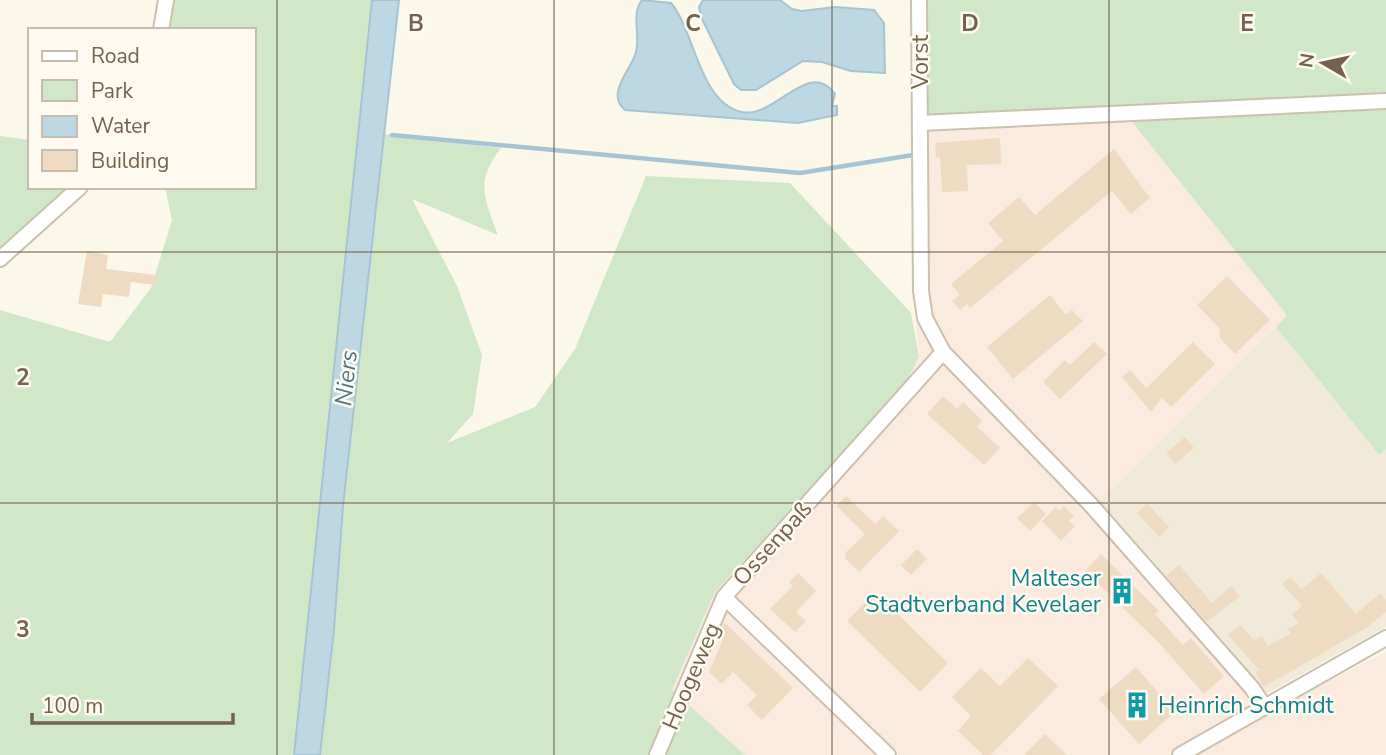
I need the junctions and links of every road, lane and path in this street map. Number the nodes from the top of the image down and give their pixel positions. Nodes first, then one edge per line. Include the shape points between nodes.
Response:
1 (166, 0) edge
2 (919, 0) edge
3 (161, 28) edge
4 (1386, 101) edge
5 (920, 123) junction
6 (78, 189) edge
7 (0, 259) edge
8 (943, 352) junction
9 (724, 597) junction
10 (1386, 638) edge
11 (1264, 706) junction
12 (657, 755) edge
13 (888, 755) edge
14 (1180, 755) edge

1 - 3 street
2 - 5 street, Vorst
4 - 5 street
5 - 8 street via 921,291 925,318
6 - 7 street
8 - 9 street, Ossenpaß
8 - 11 street via 1091,505
9 - 12 street, Hoogeweg
9 - 13 street, Ossenpaß
10 - 11 street
11 - 14 street

